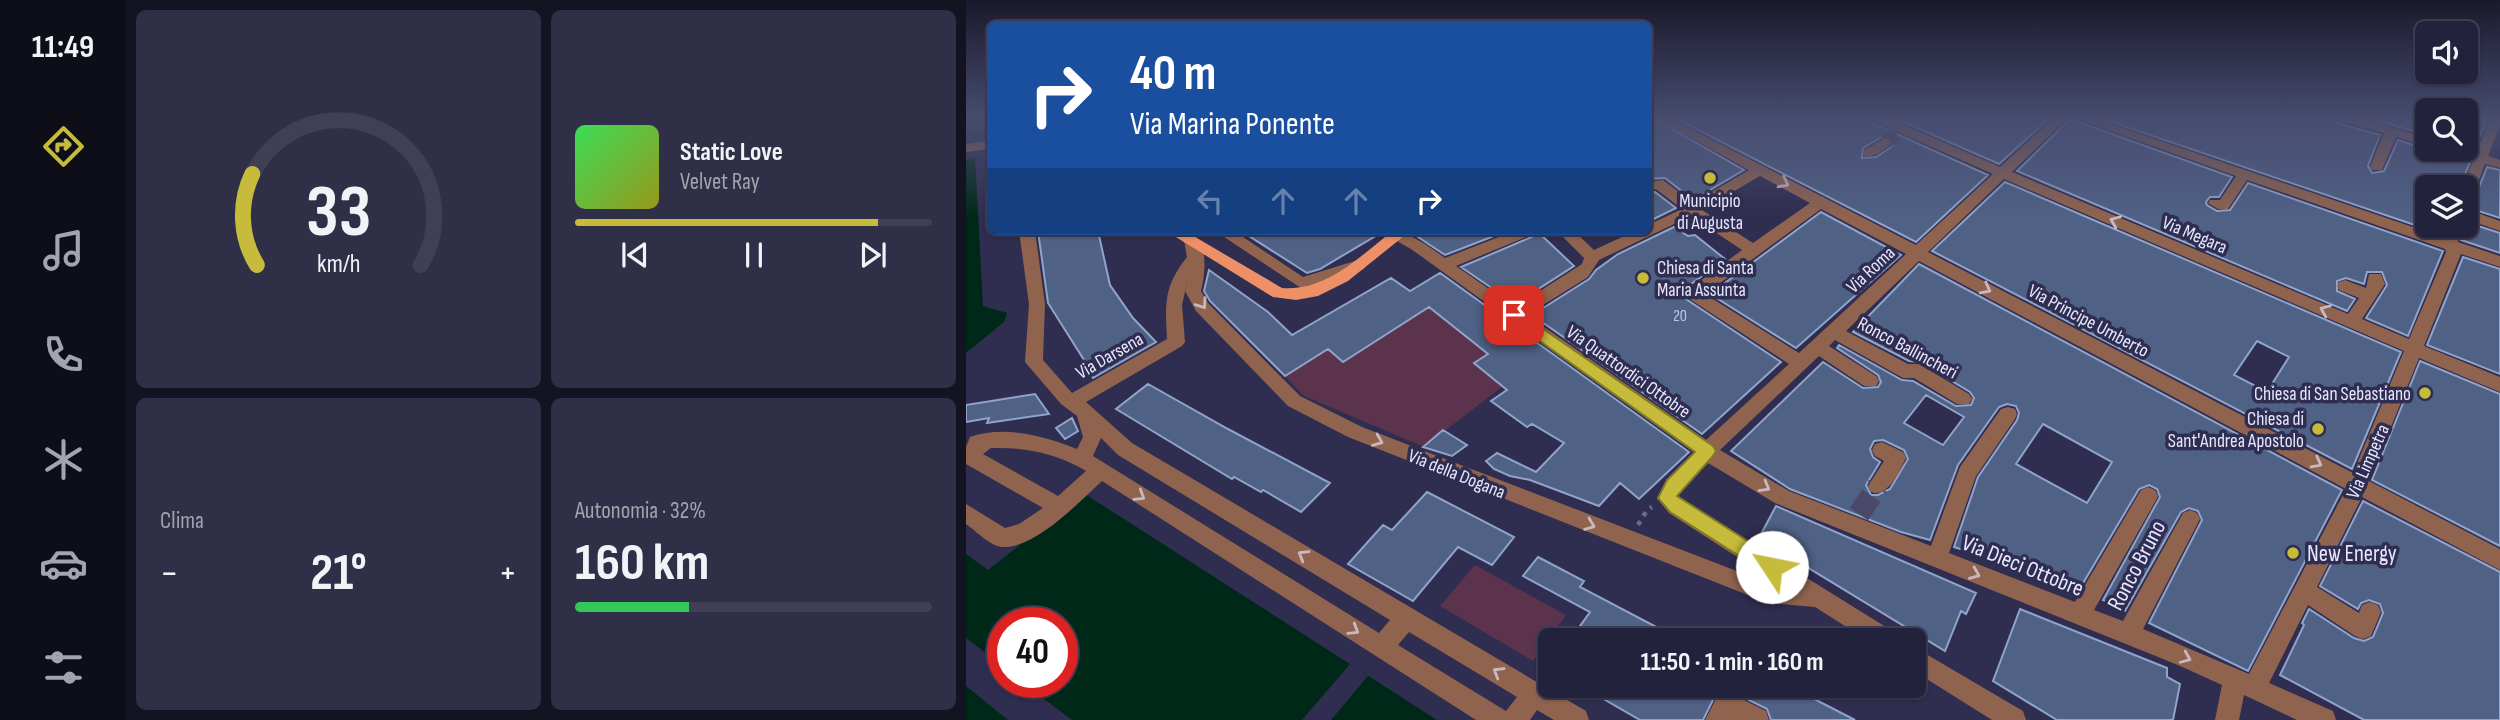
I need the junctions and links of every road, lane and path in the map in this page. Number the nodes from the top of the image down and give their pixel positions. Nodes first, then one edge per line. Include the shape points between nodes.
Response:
1 (1723, 151) edge
2 (1872, 151) tunnel mouth
3 (1948, 151) edge
4 (2026, 151) edge
5 (2176, 151) edge
6 (2384, 151) edge
7 (2484, 151) edge
8 (1869, 153) dead end
9 (2478, 158) edge
10 (2481, 159) junction
11 (2500, 164) edge
12 (2377, 167) dead end
13 (1760, 170) junction
14 (2002, 173) junction
15 (2244, 174) junction
16 (2475, 175) edge
17 (1652, 185) edge
18 (1821, 202) junction
19 (2215, 203) dead end
20 (1689, 207) junction
21 (2478, 218) edge
22 (2415, 225) edge
23 (2500, 226) edge
24 (1652, 229) edge
25 (1028, 235) edge
26 (1229, 235) edge
27 (1394, 235) edge
28 (1399, 235) edge
29 (1518, 235) edge
30 (1569, 235) edge
31 (1639, 235) edge
32 (2453, 238) edge
33 (2457, 238) edge
34 (1188, 242) edge
35 (1753, 250) junction
36 (1918, 253) junction
37 (1592, 257) junction
38 (2500, 262) edge
39 (1443, 264) junction
40 (1358, 265) joint
41 (1318, 285) junction
42 (2345, 286) dead end
43 (1514, 315) junction
44 (2352, 321) junction
45 (1834, 331) junction
46 (1817, 347) junction
47 (2415, 349) junction
48 (1801, 362) junction
49 (1870, 381) dead end
50 (2500, 385) edge
51 (1963, 400) dead end
52 (1079, 407) junction
53 (2008, 414) dead end
54 (976, 442) edge
55 (1882, 450) dead end
56 (1707, 451) junction
57 (1082, 458) junction
58 (1100, 471) junction
59 (2358, 485) junction
60 (1878, 486) tunnel mouth
61 (2148, 496) dead end
62 (1667, 498) junction
63 (1058, 506) junction
64 (966, 513) edge
65 (2190, 519) dead end
66 (1636, 526) dead end
67 (1937, 558) junction
68 (2500, 560) edge
69 (2304, 591) junction
70 (1816, 597) junction
71 (2370, 612) dead end
72 (2079, 616) junction
73 (1407, 617) junction
74 (1866, 628) edge
75 (2128, 635) junction
76 (1382, 647) junction
77 (1926, 665) edge
78 (2244, 683) junction
79 (1534, 694) junction
80 (2316, 718) edge
81 (1498, 720) edge
82 (1515, 720) edge
83 (1577, 720) edge
84 (1717, 720) edge
85 (1757, 720) edge
86 (2014, 720) edge
87 (2227, 720) edge

1 - 13 street, Via Principe Umberto
2 - 8 street
3 - 14 street, Via Megara
4 - 14 street, Via Roma
5 - 15 street
6 - 12 street
7 - 10 street
9 - 10 street
10 - 11 street
10 - 16 street
13 -> 18 street, Via Principe Umberto
13 - 20 street
14 - 36 street, Via Roma
44 -> 14 street, Via Megara
15 - 19 street via 2223,206
15 - 22 street
17 - 20 street via 1658,183
18 - 35 street
18 - 36 street, Via Principe Umberto
20 - 24 street
20 - 35 street
21 - 23 street
25 - 52 street, Via Darsena via 1037,304 1034,362
26 - 41 street via 1301,283
27 - 40 main road
28 - 39 street, Via Quattordici Ottobre
29 - 39 street
30 - 37 street
31 - 37 street
32 - 47 street, Via Limpetra via 2454,252
33 - 38 street
34 - 41 main road via 1279,293 1301,295
34 - 52 street, Via Darsena via 1172,292 1176,342
34 -> 70 street, Via della Dogana via 1198,272 1193,291 1202,307 1294,401 1355,432 1768,593
35 - 48 street via 1694,293
36 - 45 street, Via Roma
36 -> 59 street, Via Principe Umberto
37 - 43 street via 1582,273
39 - 43 street, Via Quattordici Ottobre
40 - 41 street
42 - 44 street via 2372,289
43 - 56 street, Via Quattordici Ottobre
44 - 47 street, Via Megara
45 - 46 street, Via Roma
45 - 51 street, Ronco Ballincheri via 1909,373 1913,369
46 - 48 street, Via Roma
46 - 49 street
47 - 50 street, Via Megara
47 - 59 street, Via Limpetra
48 - 56 street, Via Roma
52 - 57 street via 1092,437
73 -> 52 street via 1125,449
53 - 67 street via 1967,474
54 - 57 street via 1010,438
54 - 63 street via 974,457
55 - 60 street via 1896,458
56 - 62 street, Via Roma
56 -> 67 street, Via Dieci Ottobre via 1782,497 1855,520
57 - 58 street
58 - 63 street
58 -> 76 street
59 - 68 street, Via Principe Umberto
59 - 69 street, Via Limpetra
61 - 72 street
62 - 66 path via 1647,510
62 - 70 street
63 - 64 street via 1025,532 1002,538
65 - 75 street, Ronco Bruno
67 -> 72 street, Via Dieci Ottobre
69 - 71 street via 2363,628
69 - 78 street, Via Limpetra
70 - 74 street
72 - 75 street, Via Dieci Ottobre
73 - 76 street
79 -> 73 street
75 -> 78 street, Via Dieci Ottobre
76 - 81 street
77 - 86 street
78 - 80 street, Via Dieci Ottobre
78 - 87 street, Via Limpetra
79 - 82 street
79 - 83 street
84 - 85 street via 1726,703

